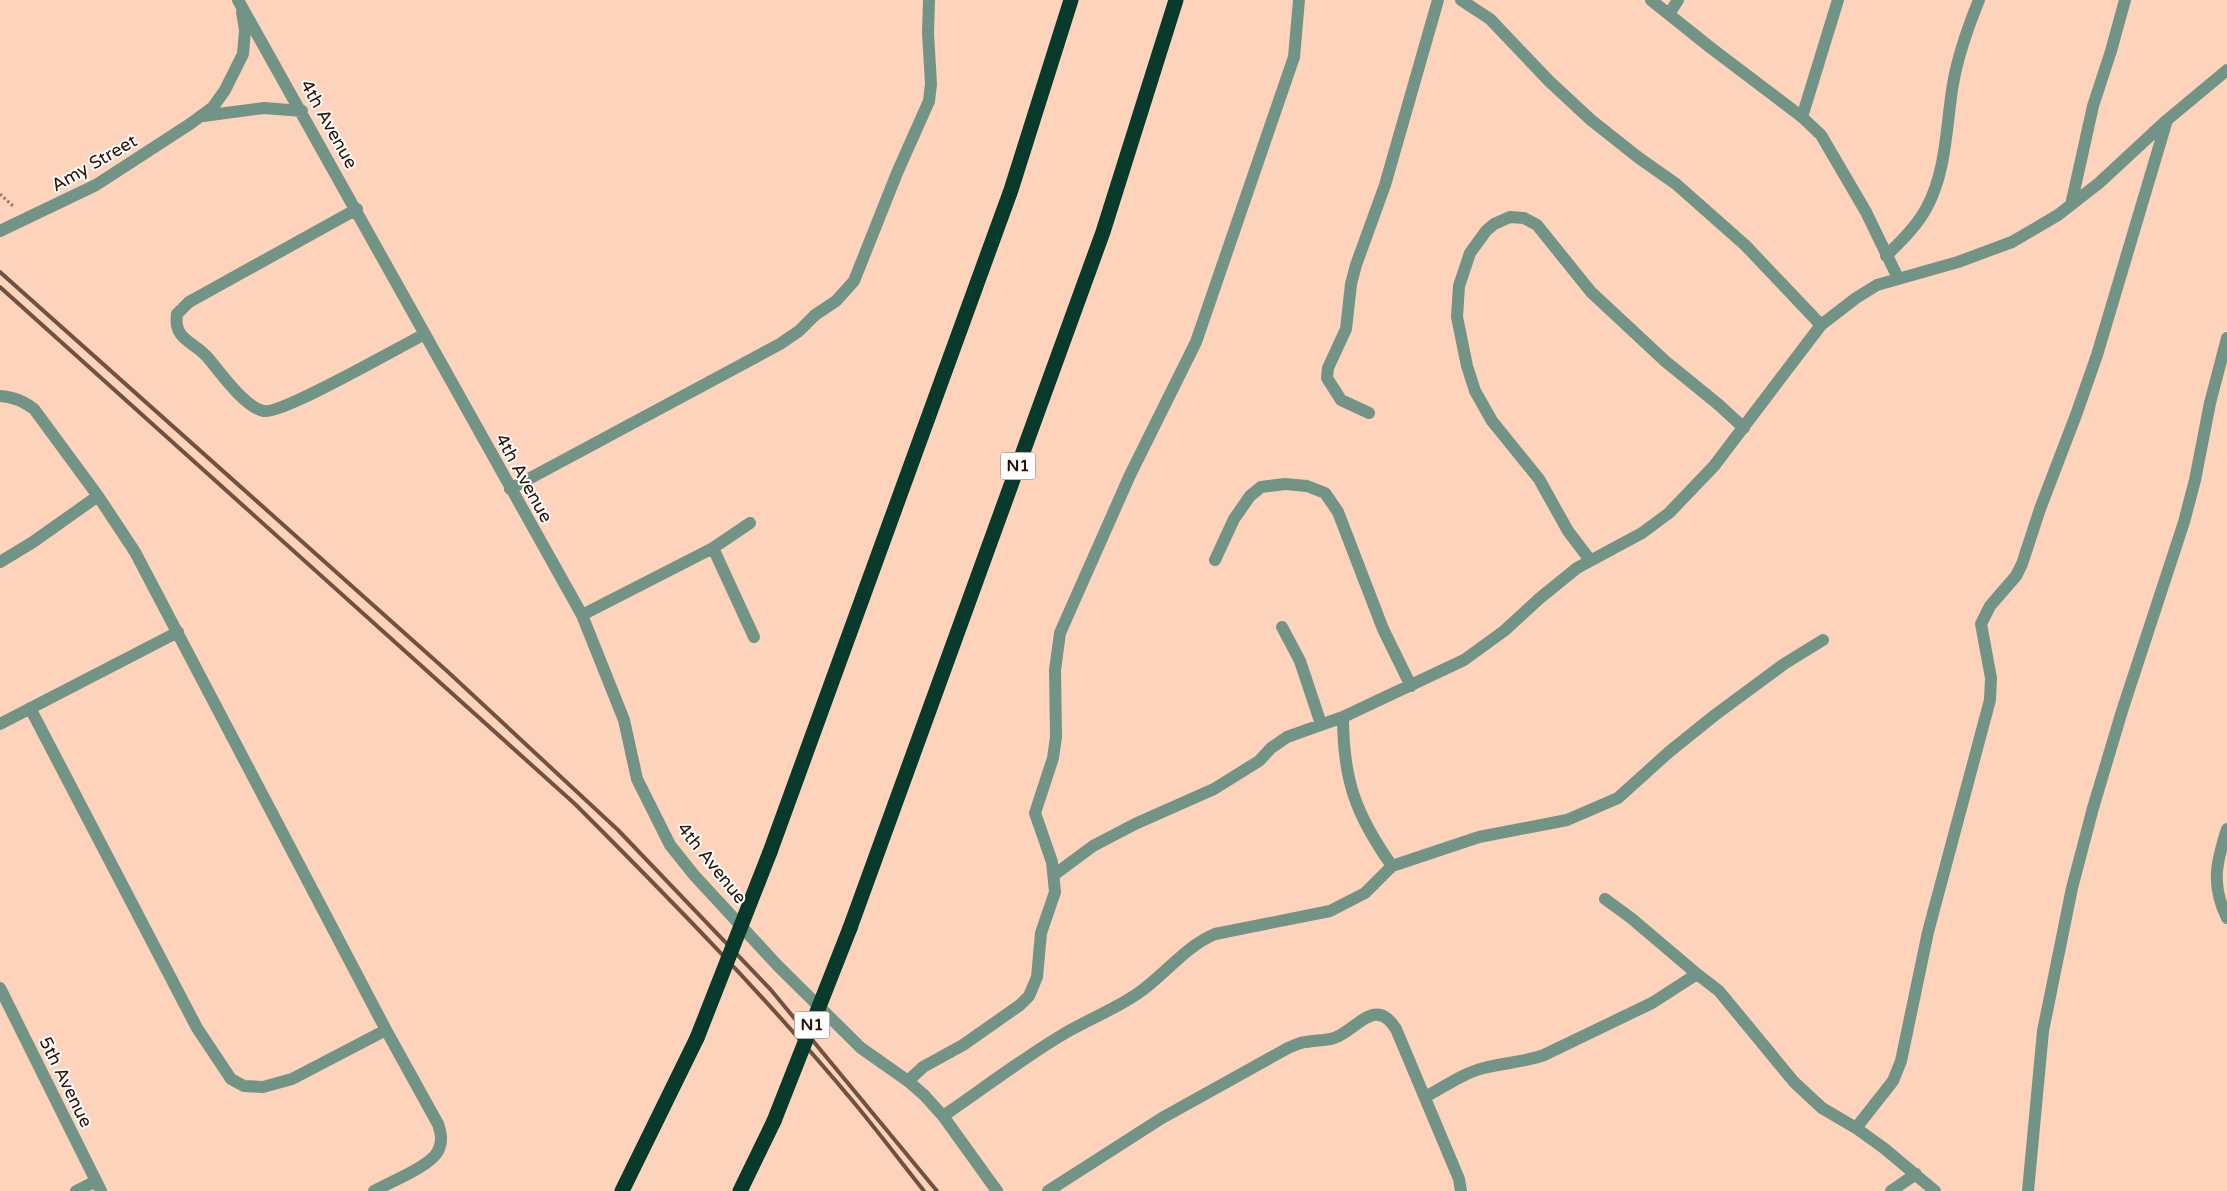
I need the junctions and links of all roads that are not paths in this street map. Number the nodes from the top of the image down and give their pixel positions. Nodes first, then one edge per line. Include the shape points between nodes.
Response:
1 (929, 0) edge
2 (1071, 0) edge
3 (1176, 0) edge
4 (1299, 0) edge
5 (1438, 0) edge
6 (1461, 0) edge
7 (1651, 0) edge
8 (1678, 0) edge
9 (1838, 0) edge
10 (1979, 0) edge
11 (2125, 0) edge
12 (240, 2) edge
13 (1669, 14) junction
14 (2227, 70) edge
15 (302, 111) junction
16 (200, 116) junction
17 (1802, 116) junction
18 (2167, 120) junction
19 (2071, 205) junction
20 (357, 209) junction
21 (0, 231) edge
22 (1886, 256) junction
23 (1898, 278) junction
24 (1821, 325) junction
25 (425, 334) junction
26 (2227, 338) edge
27 (0, 396) edge
28 (1369, 413) dead end
29 (1744, 428) junction
30 (510, 489) junction
31 (98, 496) junction
32 (750, 523) dead end
33 (714, 548) junction
34 (1214, 560) dead end
35 (1590, 560) junction
36 (0, 562) edge
37 (582, 615) junction
38 (1282, 627) dead end
39 (178, 632) junction
40 (754, 638) dead end
41 (1822, 640) dead end
42 (1412, 686) junction
43 (30, 708) junction
44 (1344, 718) junction
45 (0, 724) edge
46 (1321, 724) junction
47 (2227, 830) edge
48 (1392, 866) junction
49 (1054, 875) junction
50 (1605, 899) dead end
51 (2227, 918) edge
52 (1697, 974) junction
53 (0, 988) edge
54 (386, 1030) junction
55 (908, 1081) junction
56 (1425, 1097) junction
57 (943, 1116) junction
58 (1856, 1128) junction
59 (1916, 1174) junction
60 (98, 1186) edge
61 (76, 1191) edge
62 (374, 1191) edge
63 (622, 1191) edge
64 (740, 1191) edge
65 (997, 1191) edge
66 (1048, 1191) edge
67 (1461, 1191) edge
68 (1891, 1191) edge
69 (1935, 1191) edge
70 (2028, 1191) edge

1 - 30 street via 929,101 854,282 845,294 780,344
2 - 63 highway, bridge via 1011,190 770,852 696,1038
3 - 64 highway, N1, bridge via 1103,232 850,928 774,1122
4 - 49 street via 1294,57 1196,342 1130,476 1060,632 1055,670 1056,737 1053,758 1036,812
5 - 28 street via 1384,185 1356,265 1346,329 1328,368 1327,378 1340,400
6 - 24 street via 1490,19 1591,120 1676,184 1745,244
7 - 13 street
8 - 13 street
9 - 17 street
10 - 22 street via 1959,59 1943,161 1928,206
11 - 19 street via 2093,106
12 - 15 street, 4th Avenue
12 - 16 street, Amy Street via 245,30 243,54 225,90 213,107
13 - 17 street
14 - 18 street
15 - 16 street, Amy Street via 264,108
15 - 20 street, 4th Avenue
16 - 21 street, Amy Street via 96,185
17 - 22 street via 1821,135 1836,158
18 - 19 street
18 - 58 street via 2097,356 2022,564 1990,606 1981,624 1991,678 1990,700 1928,932 1901,1061 1893,1080
19 - 23 street via 2012,242 1958,262
20 - 25 street, 4th Avenue
20 - 25 street via 189,302 177,314 177,330 203,351 250,404 269,412
22 - 23 street
23 - 24 street via 1877,284
24 - 29 street
25 - 30 street, 4th Avenue
26 - 70 street via 2184,522 2122,711 2072,888 2043,1031
27 - 31 street via 10,396 34,409
29 - 35 street via 1714,466 1669,513 1642,533
29 - 35 street via 1591,292 1537,225 1524,218 1510,217 1494,224 1470,253 1459,286 1457,317 1467,366 1492,420 1539,479 1568,531
30 - 37 street, 4th Avenue
31 - 36 street
31 - 39 street via 135,552
32 - 33 street
33 - 37 street
33 - 40 street
34 - 42 street via 1234,519 1250,496 1261,487 1307,486 1325,493 1338,512 1383,629
35 - 42 street via 1464,660
37 - 55 street, 4th Avenue via 624,720 637,779 670,845 778,966 861,1048
38 - 46 street via 1300,662
39 - 43 street
39 - 54 street
41 - 48 street via 1715,715 1618,798 1568,820 1479,837
42 - 44 street
43 - 45 street
43 - 54 street via 197,1028 231,1079 244,1086 263,1087 292,1079
44 - 46 street
44 - 48 street via 1343,751 1354,797 1375,842
46 - 49 street via 1288,737 1259,761 1214,789 1126,828 1094,846
47 - 51 street via 2217,860 2216,889
48 - 57 street via 1365,893 1330,911 1203,939 1135,996 1055,1039
49 - 55 street via 1055,892 1041,933 1037,977 1029,996 963,1045 923,1067
50 - 52 street
52 - 56 street via 1652,1003 1544,1055 1526,1062 1472,1072
52 - 58 street via 1719,991 1794,1082 1822,1108
53 - 60 street, 5th Avenue
54 - 62 street via 442,1135 438,1152 430,1160
55 - 57 street, 4th Avenue
56 - 66 street via 1391,1022 1380,1015 1366,1017 1336,1038 1288,1048 1162,1118
56 - 67 street
57 - 65 street, 4th Avenue
58 - 59 street
59 - 68 street
59 - 69 street
60 - 61 street

